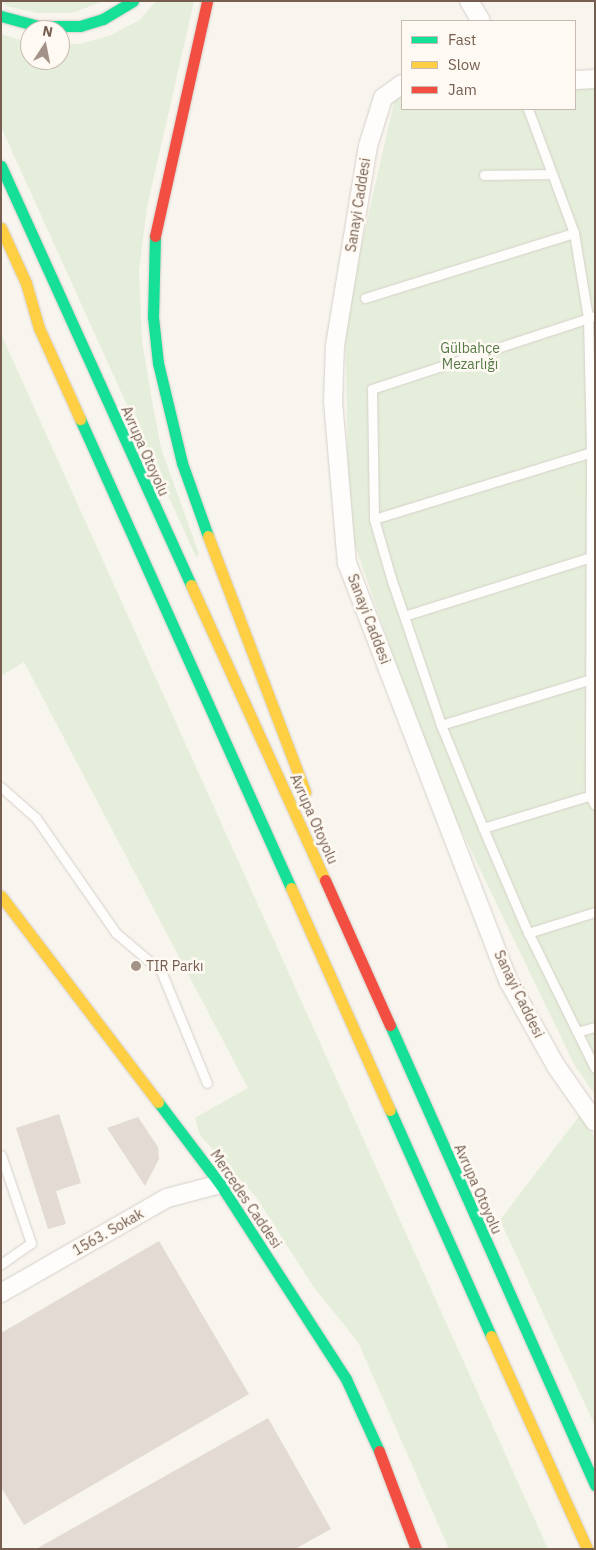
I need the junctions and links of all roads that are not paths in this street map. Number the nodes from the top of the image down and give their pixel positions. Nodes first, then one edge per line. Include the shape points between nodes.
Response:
1 (133, 1) edge
2 (207, 1) edge
3 (469, 1) edge
4 (1, 16) edge
5 (480, 20) edge
6 (595, 79) edge
7 (576, 80) edge
8 (401, 85) edge
9 (528, 110) edge
10 (1, 166) edge
11 (551, 174) junction
12 (484, 175) dead end
13 (1, 228) edge
14 (574, 233) junction
15 (5, 268) dead end
16 (365, 298) dead end
17 (591, 317) edge
18 (39, 328) junction
19 (593, 451) edge
20 (374, 519) junction
21 (592, 556) edge
22 (404, 616) junction
23 (593, 678) edge
24 (441, 725) junction
25 (1, 786) edge
26 (593, 795) edge
27 (595, 805) edge
28 (311, 806) dead end
29 (483, 828) junction
30 (341, 884) dead end
31 (1, 896) edge
32 (595, 912) edge
33 (528, 933) junction
34 (357, 952) junction
35 (595, 1027) edge
36 (577, 1032) junction
37 (595, 1068) edge
38 (207, 1084) dead end
39 (595, 1122) edge
40 (1, 1155) edge
41 (220, 1184) junction
42 (1, 1264) edge
43 (1, 1294) edge
44 (595, 1486) edge
45 (416, 1549) edge
46 (587, 1549) edge

1 - 4 main road via 102,19 80,26 38,26
2 - 28 main road via 155,238 153,317 158,363 182,463 269,706
3 - 5 street
6 - 7 street
8 - 39 street, Sanayi Caddesi via 383,98 368,146 335,345 333,401 347,563 509,982 556,1066
9 - 11 lane
10 - 34 main road, Avrupa Otoyolu
11 - 12 lane
11 - 14 lane
13 - 18 main road via 26,283
14 - 16 lane
14 - 17 lane
15 - 18 main road
17 - 19 lane
17 - 20 lane via 372,389
18 - 46 main road
19 - 20 lane
19 - 21 lane
20 - 22 lane
21 - 22 lane
21 - 23 lane
22 - 24 lane
23 - 24 lane
23 - 26 lane
24 - 29 lane
25 - 38 lane via 36,818 116,933 161,972
26 - 27 lane
26 - 29 lane
29 - 33 lane
30 - 34 main road
31 - 41 main road, Mercedes Caddesi
32 - 33 lane
33 - 36 lane
34 - 44 main road, Avrupa Otoyolu
35 - 36 lane
36 - 37 lane
40 - 42 lane via 32,1243
41 - 43 street, 1563. Sokak via 167,1198
41 - 45 main road, Mercedes Caddesi via 346,1379 390,1476

